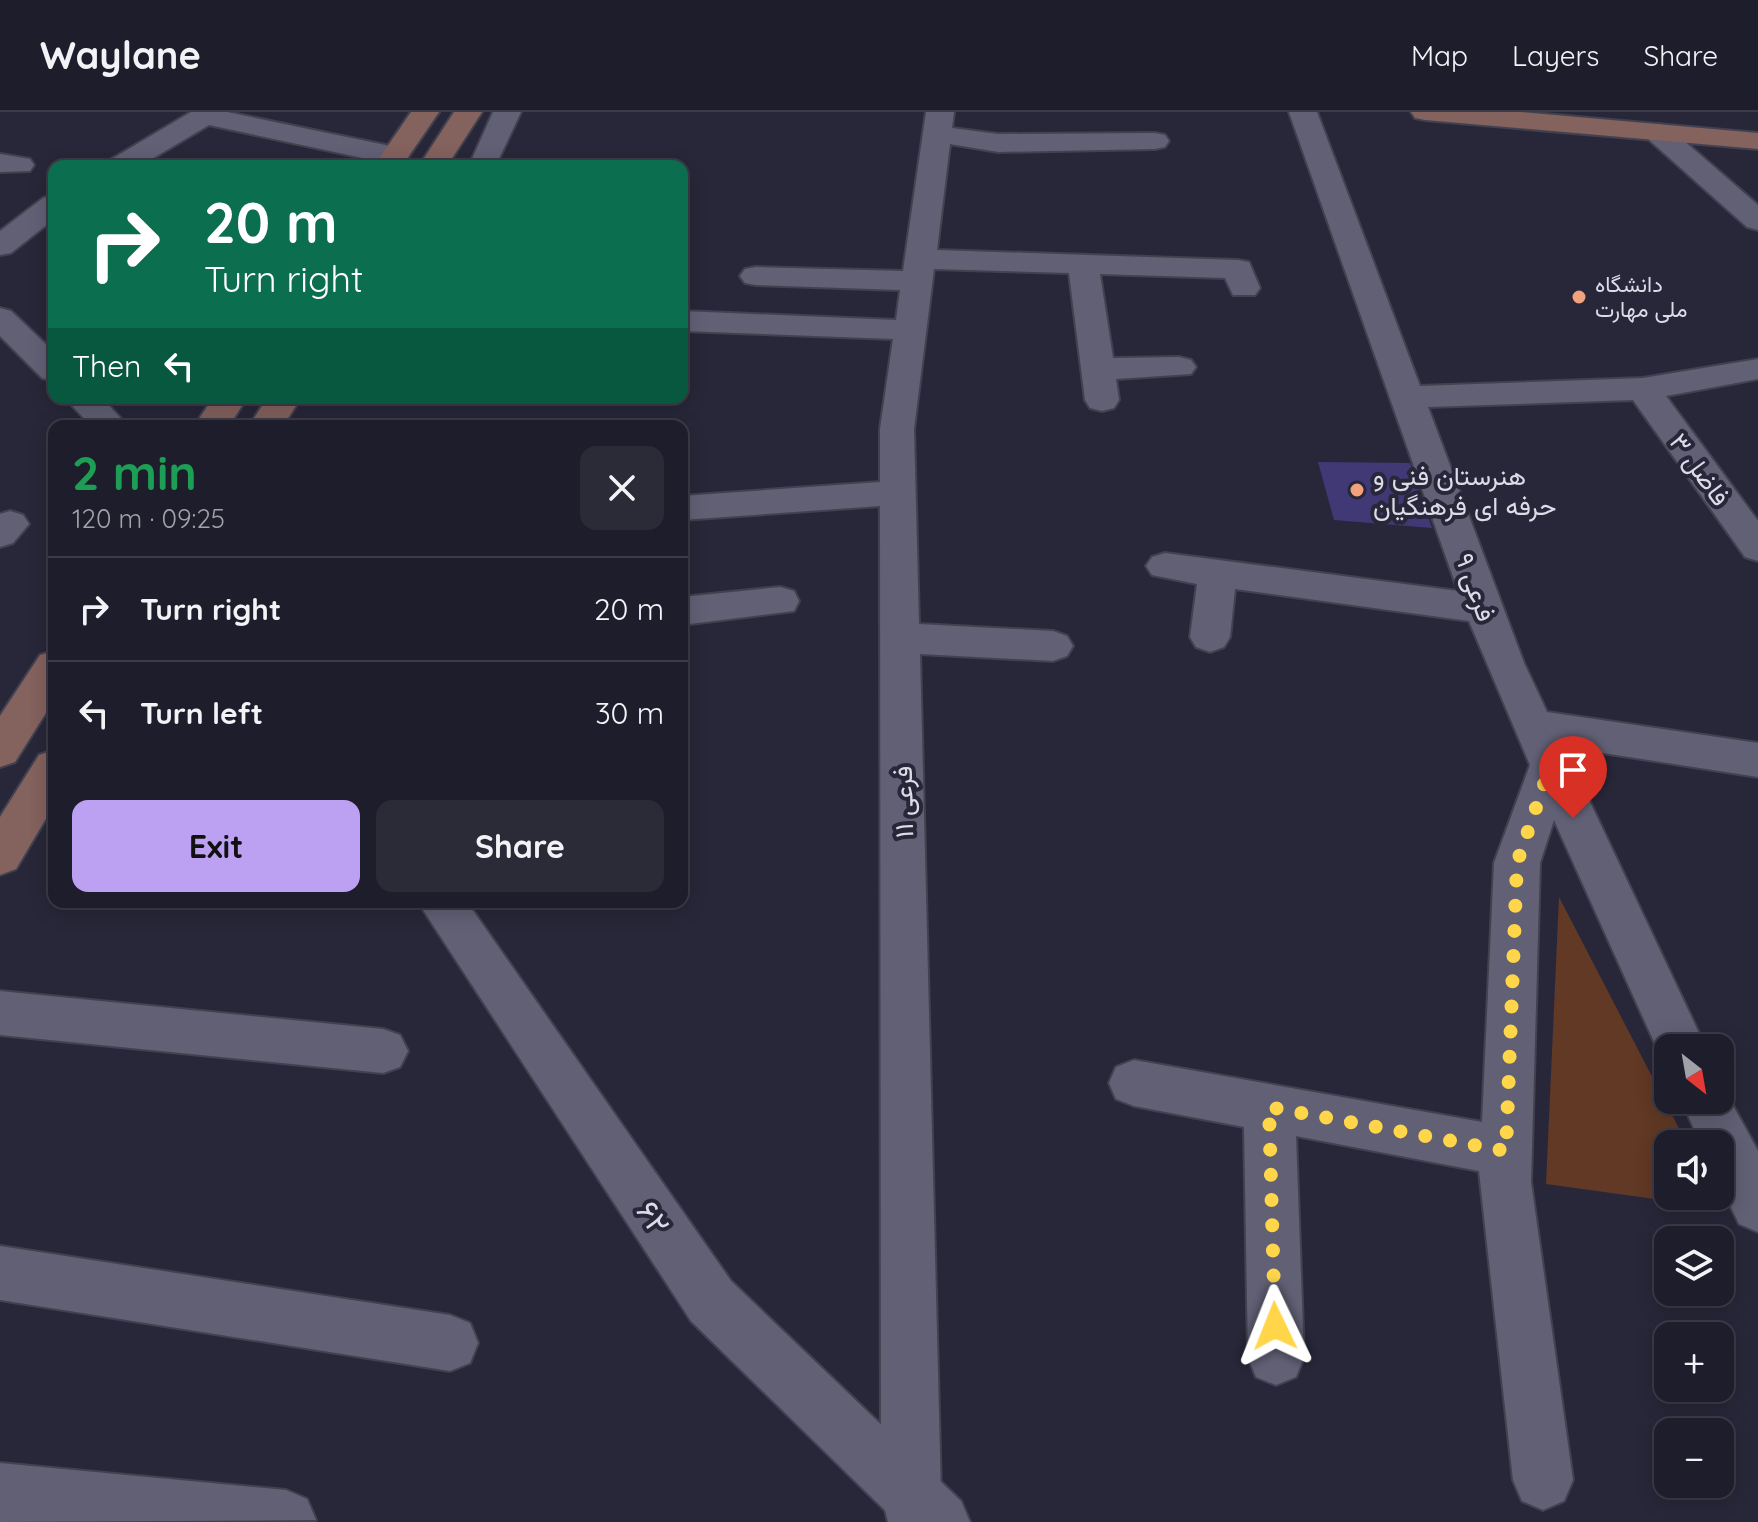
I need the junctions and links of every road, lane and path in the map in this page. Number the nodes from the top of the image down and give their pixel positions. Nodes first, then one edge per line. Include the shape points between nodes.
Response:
1 (425, 112) edge
2 (468, 112) edge
3 (507, 112) edge
4 (1303, 112) edge
5 (1425, 112) edge
6 (208, 114) edge
7 (938, 123) edge
8 (1657, 132) junction
9 (1155, 141) dead end
10 (1758, 141) edge
11 (486, 159) dead end
12 (131, 160) edge
13 (388, 160) edge
14 (393, 160) edge
15 (437, 160) edge
16 (48, 213) edge
17 (1758, 221) edge
18 (0, 246) edge
19 (1083, 264) junction
20 (918, 270) junction
21 (756, 276) dead end
22 (1244, 288) dead end
23 (0, 318) edge
24 (688, 321) edge
25 (910, 330) junction
26 (48, 365) edge
27 (1179, 367) dead end
28 (1758, 369) edge
29 (1643, 389) junction
30 (1408, 397) junction
31 (88, 404) edge
32 (105, 420) edge
33 (897, 493) junction
34 (688, 508) edge
35 (1758, 548) edge
36 (1165, 566) dead end
37 (1218, 573) junction
38 (780, 601) dead end
39 (1485, 609) junction
40 (688, 610) edge
41 (1210, 637) dead end
42 (901, 638) junction
43 (1053, 646) dead end
44 (48, 675) edge
45 (3, 739) edge
46 (1542, 747) junction
47 (1758, 760) edge
48 (48, 777) edge
49 (0, 856) edge
50 (445, 908) edge
51 (0, 1013) edge
52 (1675, 1034) edge
53 (383, 1051) dead end
54 (1134, 1083) dead end
55 (1269, 1107) junction
56 (1713, 1114) edge
57 (1506, 1151) junction
58 (1758, 1206) edge
59 (0, 1273) edge
60 (450, 1343) dead end
61 (1276, 1357) dead end
62 (1543, 1480) dead end
63 (0, 1493) edge
64 (923, 1513) edge
65 (286, 1520) edge

1 - 14 main road
2 - 15 main road
3 - 11 street
4 - 30 street, فرعی ۹
5 - 8 main road
6 - 12 street
6 - 13 street
7 - 9 street via 998,143
7 - 20 street, فرعی ۱۱
8 - 10 main road
8 - 17 street
16 - 18 street
19 - 20 street
19 - 22 street via 1238,269
19 - 27 street via 1100,384
20 - 21 street
20 - 25 street, فرعی ۱۱
23 - 26 street
24 - 25 street
25 - 33 street, فرعی ۱۱ via 897,429
28 - 29 street
29 - 30 street
29 - 35 street, فاضل ۳
30 - 39 street, فرعی ۹
31 - 32 street
33 - 34 street
33 - 42 street, فرعی ۱۱
36 - 37 street
37 - 39 street
37 - 41 street
38 - 40 street
39 - 46 street, فرعی ۹
42 - 43 street
42 - 64 street, فرعی ۱۱
44 - 45 main road
46 - 47 street
46 - 52 street, فرعی ۹
46 - 57 street via 1517,863
48 - 49 main road
50 - 64 street, ۶۲ via 711,1301
51 - 53 street
54 - 55 street
55 - 57 street
55 - 61 street
56 - 58 street
57 - 62 street via 1505,1182
59 - 60 street
63 - 65 street

